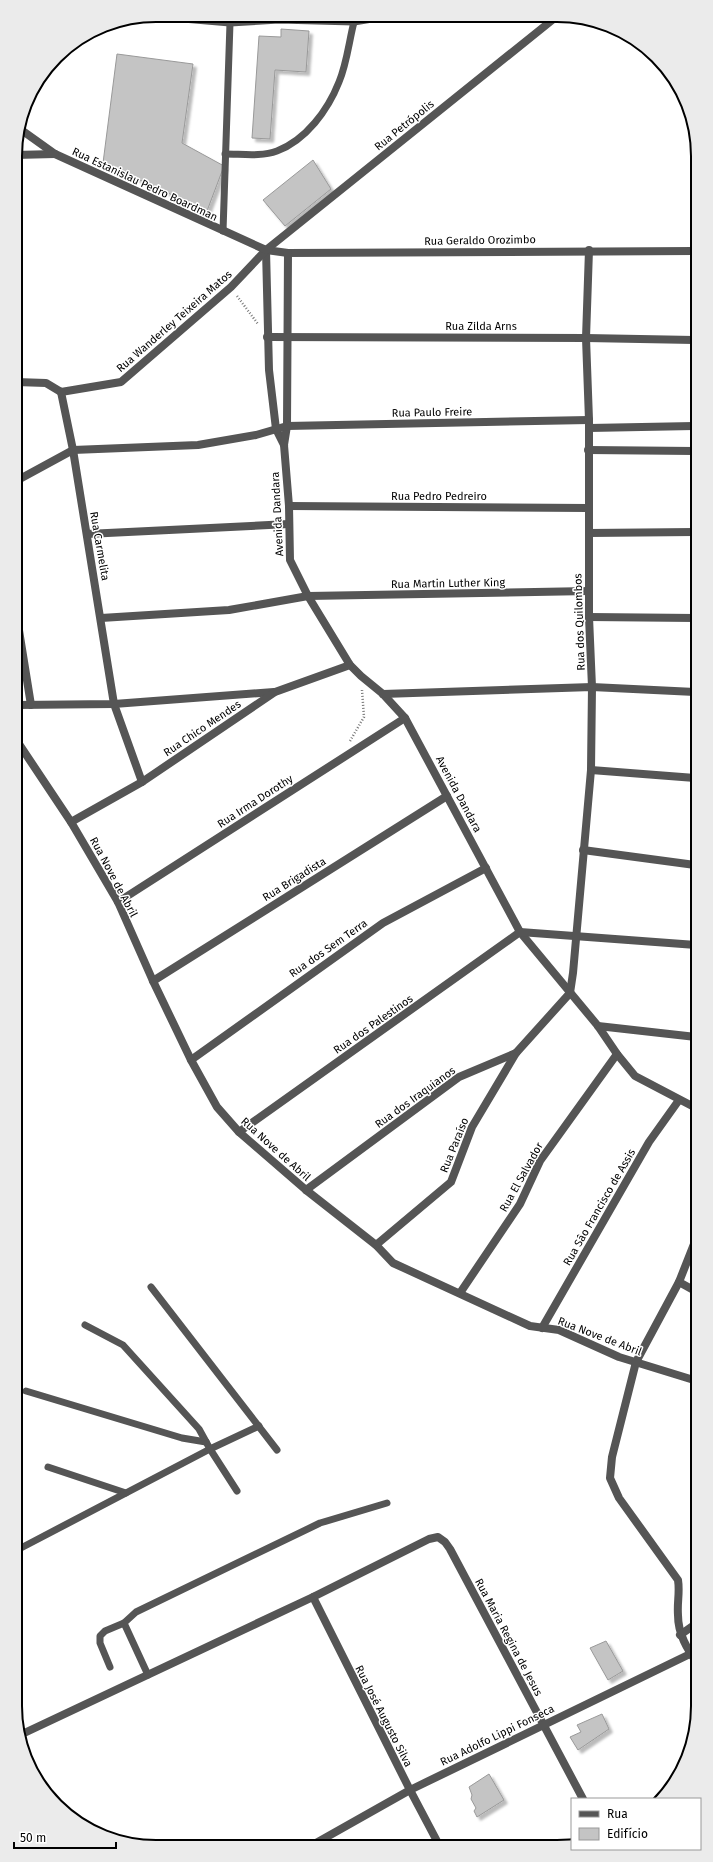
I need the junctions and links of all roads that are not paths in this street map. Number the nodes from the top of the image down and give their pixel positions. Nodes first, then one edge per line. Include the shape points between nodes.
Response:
1 (218, 22) edge
2 (246, 22) edge
3 (354, 22) edge
4 (551, 22) edge
5 (230, 23) junction
6 (24, 132) edge
7 (55, 154) junction
8 (225, 154) junction
9 (22, 155) edge
10 (223, 231) junction
11 (266, 250) junction
12 (590, 250) junction
13 (691, 251) edge
14 (288, 253) junction
15 (267, 337) junction
16 (288, 337) junction
17 (586, 338) junction
18 (691, 340) edge
19 (22, 382) edge
20 (61, 392) junction
21 (589, 424) junction
22 (287, 426) junction
23 (691, 426) edge
24 (276, 429) junction
25 (284, 445) junction
26 (73, 450) junction
27 (588, 450) junction
28 (691, 450) edge
29 (22, 478) edge
30 (289, 506) junction
31 (588, 508) junction
32 (289, 524) junction
33 (691, 532) edge
34 (589, 533) junction
35 (87, 534) junction
36 (588, 591) junction
37 (308, 596) junction
38 (589, 617) junction
39 (101, 618) junction
40 (691, 618) edge
41 (22, 647) edge
42 (350, 665) junction
43 (592, 687) junction
44 (275, 692) junction
45 (691, 692) edge
46 (383, 694) junction
47 (114, 704) junction
48 (22, 705) edge
49 (32, 705) junction
50 (405, 718) junction
51 (22, 748) edge
52 (590, 770) junction
53 (691, 778) edge
54 (142, 782) junction
55 (447, 796) junction
56 (71, 822) junction
57 (583, 850) junction
58 (691, 864) edge
59 (486, 868) junction
60 (118, 902) junction
61 (520, 932) junction
62 (576, 936) junction
63 (691, 945) edge
64 (153, 981) junction
65 (570, 992) junction
66 (598, 1026) junction
67 (691, 1036) edge
68 (516, 1053) junction
69 (617, 1054) junction
70 (191, 1060) junction
71 (679, 1100) junction
72 (691, 1106) edge
73 (239, 1132) junction
74 (306, 1190) junction
75 (376, 1246) junction
76 (691, 1252) edge
77 (679, 1282) junction
78 (151, 1287) dead end
79 (691, 1289) edge
80 (460, 1293) junction
81 (85, 1325) dead end
82 (542, 1328) junction
83 (636, 1362) junction
84 (691, 1379) edge
85 (26, 1391) dead end
86 (259, 1426) junction
87 (206, 1442) junction
88 (210, 1449) junction
89 (277, 1450) dead end
90 (48, 1467) dead end
91 (237, 1491) dead end
92 (126, 1493) junction
93 (387, 1503) dead end
94 (22, 1547) edge
95 (313, 1597) junction
96 (124, 1623) junction
97 (691, 1628) edge
98 (680, 1635) junction
99 (690, 1654) joint
100 (110, 1667) dead end
101 (148, 1675) junction
102 (544, 1724) junction
103 (25, 1732) edge
104 (410, 1790) junction
105 (582, 1798) edge
106 (323, 1840) edge
107 (436, 1840) edge

1 - 5 lane
2 - 5 lane
3 - 8 lane via 339,82 321,115 298,141 276,152 257,155
4 - 11 street, Rua Petrópolis
5 - 8 lane
6 - 7 street, Rua Estanislau Pedro Boardman
7 - 9 street
7 - 10 street, Rua Estanislau Pedro Boardman
8 - 10 lane
10 - 11 street, Rua Estanislau Pedro Boardman
11 - 14 street, Rua Geraldo Orozimbo
11 - 15 street, Avenida Dandara
11 - 20 street, Rua Wanderley Teixeira Matos via 231,287 121,382
12 - 13 street, Rua Geraldo Orozimbo
12 - 14 street, Rua Geraldo Orozimbo
12 - 17 street, Rua dos Quilombos
14 - 16 street, Avenida Dandara
15 - 16 street, Rua Zilda Arns
15 - 24 street, Avenida Dandara
16 - 17 street, Rua Zilda Arns
16 - 22 street, Avenida Dandara
17 - 18 street, Rua Zilda Arns
17 - 21 street, Rua dos Quilombos
19 - 20 street via 46,383
20 - 26 street, Rua Carmelita
21 - 22 street, Rua Paulo Freire
21 - 23 street, Rua Paulo Freire
21 - 27 street, Rua dos Quilombos
22 - 24 street, Rua Paulo Freire
22 - 25 street, Avenida Dandara
24 - 25 street, Avenida Dandara
24 - 26 street, Rua Paulo Freire via 198,445
25 - 30 street, Avenida Dandara
26 - 29 street
26 - 35 street, Rua Carmelita
27 - 28 street
27 - 31 street, Rua dos Quilombos
30 - 31 street, Rua Pedro Pedreiro
30 - 32 street, Avenida Dandara
31 - 34 street, Rua dos Quilombos
32 - 35 street
32 - 37 street, Avenida Dandara via 290,560
33 - 34 street
34 - 36 street, Rua dos Quilombos
35 - 39 street, Rua Carmelita
36 - 37 street, Rua Martin Luther King
36 - 38 street, Rua dos Quilombos
37 - 39 street, Rua Martin Luther King via 229,610
37 - 42 street, Avenida Dandara
38 - 40 street
38 - 43 street, Rua dos Quilombos
39 - 47 street, Rua Carmelita
41 - 49 street
42 - 44 street, Rua Chico Mendes
42 - 46 street, Avenida Dandara
43 - 45 street
43 - 46 street
43 - 52 street, Rua dos Quilombos
44 - 47 street
44 - 54 street, Rua Chico Mendes
46 - 50 street, Avenida Dandara
47 - 49 street
47 - 54 street, Rua Carmelita
48 - 49 street
50 - 55 street, Avenida Dandara
50 - 60 street, Rua Irma Dorothy
51 - 56 street, Rua Nove de Abril
52 - 53 street
52 - 57 street, Rua dos Quilombos
54 - 56 street, Rua Chico Mendes
55 - 59 street, Avenida Dandara
55 - 64 street, Rua Brigadista
56 - 60 street, Rua Nove de Abril
57 - 58 street
57 - 62 street, Rua dos Quilombos
59 - 61 street, Avenida Dandara
59 - 70 street, Rua dos Sem Terra via 383,923
60 - 64 street, Rua Nove de Abril
61 - 62 street
61 - 65 street, Avenida Dandara
61 - 73 street, Rua dos Palestinos
62 - 63 street
62 - 65 street, Rua dos Quilombos
64 - 70 street, Rua Nove de Abril
65 - 66 street, Avenida Dandara
65 - 68 street, Rua dos Iraquianos
66 - 67 street
66 - 69 street, Avenida Dandara
68 - 74 street, Rua dos Iraquianos via 460,1077
68 - 75 street, Rua Paraíso via 472,1128 451,1182
69 - 71 street, Avenida Dandara via 635,1076
69 - 80 street, Rua El Salvador via 540,1160 520,1204
70 - 73 street, Rua Nove de Abril via 216,1107
71 - 72 street, Avenida Dandara
71 - 82 street, Rua Sâo Francisco de Assis via 649,1142
73 - 74 street, Rua Nove de Abril
74 - 75 street, Rua Nove de Abril
75 - 80 street, Rua Nove de Abril via 393,1263
76 - 77 street
77 - 79 street
77 - 83 street
78 - 86 lane
80 - 82 street, Rua Nove de Abril via 530,1326
81 - 87 lane via 123,1345 199,1429
82 - 83 street, Rua Nove de Abril via 559,1330
83 - 84 street, Rua Nove de Abril
83 - 98 street via 612,1456 610,1478 619,1498 678,1580
85 - 87 lane via 182,1438
86 - 88 lane
86 - 89 lane
87 - 88 lane
88 - 91 lane
88 - 92 lane
90 - 92 lane
92 - 94 lane
93 - 96 lane via 320,1523 136,1612
95 - 101 street
95 - 102 street, Rua Maria Regina de Jesus via 429,1540 438,1538 450,1549
95 - 104 street, Rua José Augusto Silva
96 - 100 lane via 105,1631 100,1636 100,1643
96 - 101 lane
97 - 98 street
98 - 99 street
99 - 102 street, Rua Adolfo Lippi Fonseca
101 - 103 street
102 - 104 street, Rua Adolfo Lippi Fonseca
102 - 105 street, Rua Maria Regina de Jesus
104 - 106 street, Rua Adolfo Lippi Fonseca
104 - 107 street, Rua José Augusto Silva

